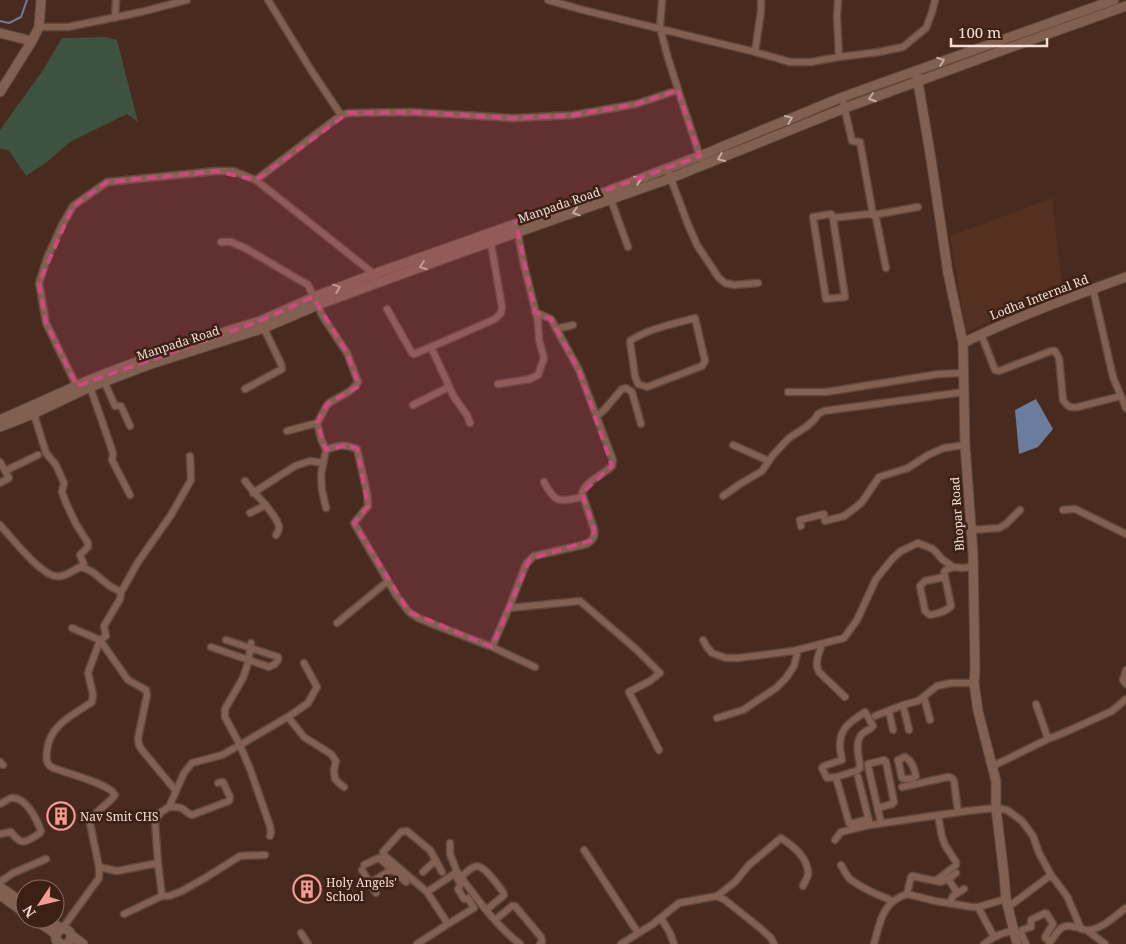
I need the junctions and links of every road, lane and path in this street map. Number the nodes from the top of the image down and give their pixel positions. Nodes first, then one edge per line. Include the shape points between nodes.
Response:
1 (41, 0) edge
2 (116, 0) edge
3 (187, 0) edge
4 (268, 0) edge
5 (548, 0) edge
6 (662, 0) edge
7 (761, 0) edge
8 (838, 0) edge
9 (935, 0) edge
10 (1114, 0) edge
11 (1126, 6) edge
12 (116, 18) junction
13 (39, 27) junction
14 (660, 28) junction
15 (0, 33) edge
16 (32, 41) junction
17 (755, 52) junction
18 (839, 57) junction
19 (916, 70) junction
20 (918, 81) junction
21 (678, 90) junction
22 (0, 92) edge
23 (842, 97) junction
24 (845, 108) junction
25 (341, 115) junction
26 (700, 156) junction
27 (704, 165) junction
28 (668, 168) junction
29 (671, 178) junction
30 (256, 180) junction
31 (610, 196) junction
32 (918, 207) dead end
33 (873, 215) junction
34 (833, 218) junction
35 (516, 223) junction
36 (518, 233) junction
37 (490, 237) junction
38 (221, 242) dead end
39 (628, 247) dead end
40 (886, 268) dead end
41 (1126, 277) edge
42 (376, 278) junction
43 (758, 283) dead end
44 (1093, 289) junction
45 (315, 301) junction
46 (387, 309) dead end
47 (535, 312) junction
48 (262, 325) junction
49 (574, 325) dead end
50 (661, 328) joint
51 (556, 330) junction
52 (981, 334) junction
53 (963, 343) junction
54 (431, 347) junction
55 (964, 373) junction
56 (103, 379) junction
57 (89, 384) junction
58 (498, 384) dead end
59 (450, 387) junction
60 (79, 389) junction
61 (245, 389) dead end
62 (788, 392) dead end
63 (964, 392) junction
64 (1121, 396) junction
65 (413, 405) dead end
66 (1126, 408) edge
67 (32, 410) junction
68 (597, 416) junction
69 (0, 420) edge
70 (317, 423) junction
71 (470, 423) dead end
72 (641, 424) dead end
73 (130, 426) dead end
74 (0, 427) edge
75 (287, 431) dead end
76 (733, 445) dead end
77 (965, 445) junction
78 (326, 450) junction
79 (38, 454) dead end
80 (190, 456) dead end
81 (0, 462) edge
82 (769, 462) junction
83 (324, 464) junction
84 (5, 471) junction
85 (245, 481) dead end
86 (544, 482) dead end
87 (0, 483) edge
88 (253, 492) junction
89 (130, 495) dead end
90 (723, 496) dead end
91 (583, 497) junction
92 (266, 505) junction
93 (326, 508) dead end
94 (1020, 510) dead end
95 (1062, 510) dead end
96 (250, 513) dead end
97 (0, 525) edge
98 (801, 526) dead end
99 (971, 530) junction
100 (1126, 534) edge
101 (276, 535) dead end
102 (80, 567) junction
103 (952, 567) junction
104 (973, 567) junction
105 (945, 577) junction
106 (388, 581) junction
107 (121, 592) junction
108 (509, 608) junction
109 (338, 623) dead end
110 (72, 628) dead end
111 (100, 640) junction
112 (226, 640) dead end
113 (703, 640) dead end
114 (822, 644) junction
115 (250, 645) junction
116 (211, 647) dead end
117 (492, 647) junction
118 (798, 650) junction
119 (249, 660) junction
120 (304, 663) dead end
121 (535, 667) dead end
122 (1126, 670) edge
123 (974, 683) junction
124 (1126, 684) edge
125 (845, 697) dead end
126 (924, 697) junction
127 (1126, 699) edge
128 (1036, 704) dead end
129 (903, 705) junction
130 (889, 711) junction
131 (875, 716) dead end
132 (288, 717) junction
133 (717, 718) dead end
134 (930, 720) dead end
135 (893, 730) dead end
136 (909, 730) dead end
137 (1048, 738) junction
138 (240, 745) junction
139 (659, 750) dead end
140 (992, 766) junction
141 (836, 777) junction
142 (858, 777) dead end
143 (218, 783) dead end
144 (902, 786) dead end
145 (344, 787) dead end
146 (176, 792) junction
147 (0, 804) edge
148 (169, 806) junction
149 (878, 808) junction
150 (996, 808) junction
151 (958, 812) junction
152 (938, 815) junction
153 (869, 822) junction
154 (881, 824) junction
155 (1, 831) edge
156 (270, 836) dead end
157 (835, 840) dead end
158 (450, 842) dead end
159 (584, 850) dead end
160 (265, 855) dead end
161 (46, 859) dead end
162 (436, 860) junction
163 (158, 863) junction
164 (841, 865) dead end
165 (99, 867) junction
166 (394, 868) junction
167 (423, 872) dead end
168 (442, 872) dead end
169 (956, 873) dead end
170 (459, 874) junction
171 (1052, 875) junction
172 (938, 879) dead end
173 (948, 879) junction
174 (0, 882) edge
175 (406, 882) dead end
176 (370, 883) junction
177 (803, 886) dead end
178 (0, 887) edge
179 (376, 892) dead end
180 (428, 893) junction
181 (907, 894) junction
182 (0, 895) edge
183 (162, 896) junction
184 (717, 896) junction
185 (15, 897) edge
186 (893, 901) junction
187 (950, 903) junction
188 (1007, 903) junction
189 (15, 905) edge
190 (978, 907) junction
191 (1126, 908) edge
192 (486, 910) junction
193 (124, 914) dead end
194 (661, 918) junction
195 (495, 920) junction
196 (448, 924) junction
197 (53, 929) edge
198 (56, 929) edge
199 (1084, 930) junction
200 (1014, 931) junction
201 (59, 932) junction
202 (301, 933) dead end
203 (638, 933) junction
204 (994, 937) junction
205 (65, 943) edge
206 (1050, 943) edge
207 (83, 944) edge
208 (308, 944) edge
209 (417, 944) edge
210 (520, 944) edge
211 (540, 944) edge
212 (621, 944) edge
213 (674, 944) edge
214 (774, 944) edge
215 (874, 944) edge
216 (984, 944) edge
217 (1017, 944) edge
218 (1026, 944) edge
219 (1105, 944) edge

1 - 13 main road
2 - 12 street
3 - 12 street
4 - 25 street
5 - 14 street
6 - 14 street
7 - 17 street
8 - 18 street
9 - 18 street via 926,28 903,47
19 -> 10 main road, Manpada Road
11 - 20 main road, Manpada Road
12 - 13 street via 68,27
13 - 16 main road
14 - 17 street
14 - 21 street
15 - 16 main road
16 - 22 main road
17 - 18 street via 790,62
19 - 20 main road, Bhopar Road
19 - 23 main road, Manpada Road
20 -> 24 main road, Manpada Road
20 - 53 main road, Bhopar Road via 948,273
21 - 25 street via 636,104 573,115 514,118 411,112
21 - 26 street
23 - 24 street
26 -> 23 main road, Manpada Road
24 -> 27 main road, Manpada Road
24 - 33 street via 852,141 860,142
25 - 30 street
26 - 27 street
26 - 28 main road, Manpada Road
27 - 29 main road, Manpada Road
28 - 29 street
31 -> 28 main road, Manpada Road
29 - 31 main road, Manpada Road
29 - 43 street via 697,245 719,278 734,285
30 - 42 street
30 - 60 street via 233,171 216,171 107,182 73,206 38,283 46,323
31 - 35 main road, Manpada Road
31 -> 36 main road, Manpada Road
31 - 39 street
32 - 33 street
33 - 34 street
33 - 40 street
34 - 34 street via 831,214 813,217 826,299 844,297
35 - 36 street
35 - 37 main road, Manpada Road
36 - 37 main road, Manpada Road
36 - 47 street
37 - 42 main road, Manpada Road
37 - 54 street via 502,312 495,319
38 - 45 street via 245,248 305,282
41 - 44 main road, Lodha Internal Rd
42 - 45 main road, Manpada Road
44 - 52 main road, Lodha Internal Rd
44 - 64 street
45 - 48 main road, Manpada Road
45 - 70 street via 347,353 358,382 354,388 327,404
46 - 54 street via 412,353
47 - 51 street via 551,319
47 - 58 street via 544,358 538,375
48 - 56 main road, Manpada Road
48 - 61 street via 282,369
49 - 51 street
50 - 50 street via 696,318 705,361 702,366 647,387 638,384 630,342
51 - 68 street via 579,370
52 - 53 main road, Lodha Internal Rd
52 - 64 street via 992,366 999,372 1055,351 1059,358 1063,400 1067,406 1078,407
53 - 55 main road, Bhopar Road
54 - 59 street
55 - 62 street via 826,392
55 - 63 main road, Bhopar Road
56 - 57 main road, Manpada Road
56 - 73 street via 115,406 121,406
57 - 60 main road, Manpada Road
57 - 89 street via 112,446 112,460
59 - 65 street
59 - 71 street
60 - 67 main road, Manpada Road
63 - 77 main road, Bhopar Road
63 - 82 street via 824,411 788,438
64 - 66 street
67 - 69 main road, Manpada Road
67 - 74 main road, Manpada Road
67 - 102 street via 46,453 64,483 62,492 66,503 88,543 80,555 84,564
68 - 72 street via 624,388 632,392
68 - 91 street via 612,466 588,484
70 - 75 street
70 - 78 street
76 - 82 street
77 - 98 street via 944,448 908,468 879,477 862,502 844,516 825,520 824,514 800,520
77 - 99 main road, Bhopar Road
78 - 83 street
78 - 106 street via 348,445 357,449 368,506 354,523
79 - 84 street
80 - 107 street via 191,480
81 - 84 street
82 - 90 street via 762,471
83 - 88 street via 310,461 295,466
83 - 93 street via 321,474
84 - 87 street via 9,478
85 - 88 street
86 - 91 street via 557,500
88 - 92 street
91 - 108 street via 594,529 592,540 530,559
92 - 96 street
92 - 101 street via 277,522
94 - 99 street via 999,528
95 - 100 street via 1075,509
97 - 102 street via 48,574 66,575
99 - 104 main road, Bhopar Road
102 - 107 street
103 - 104 street
103 - 105 street via 944,572
103 - 114 street via 933,549 918,543 901,551 876,580 857,620 844,638
104 - 123 main road, Bhopar Road
105 - 105 street via 951,606 930,616 925,611 920,586 925,581
106 - 109 street
106 - 117 street via 409,612 418,618
107 - 111 street via 104,626 106,636
108 - 117 street
108 - 139 street via 580,601 637,650 660,673 629,692
110 - 111 street
111 - 146 street via 128,680 146,690 139,745
111 - 165 street via 88,673 92,702 57,726 47,746 46,759 54,768 115,793 90,823
112 - 115 street
113 - 118 street via 712,653 726,658
114 - 118 street
114 - 125 street via 817,668
115 - 119 street
115 - 119 street via 278,658 268,667
116 - 119 street
117 - 121 street
118 - 133 street via 794,666 776,688 742,710
119 - 138 street via 244,678 225,709 225,717
120 - 132 street via 317,688 308,703
122 - 124 street via 1123,680
123 - 126 street via 943,684
123 - 140 main road, Bhopar Road
126 - 129 street via 918,702
126 - 134 street
127 - 137 street via 1112,711
128 - 137 street
129 - 130 street
129 - 136 street
130 - 131 street
130 - 135 street
132 - 138 street
132 - 145 street via 304,737 331,754 336,761 334,774
137 - 140 street
138 - 146 street via 222,755 192,763
138 - 156 street via 270,826
140 - 150 main road, Bhopar Road via 997,790
141 - 141 street via 860,768 858,743 864,732 873,726 865,712 843,730 842,760 823,766 827,778
141 - 153 street via 848,822
142 - 153 street
143 - 148 street via 223,782 229,801 192,815 182,808
144 - 151 street via 910,782 952,778
146 - 148 street
147 - 155 street via 12,798 24,802 41,831 25,842 16,839 11,832
148 - 163 street via 155,821
149 - 149 street via 868,764 884,760 894,802
149 - 154 street
150 - 151 street
150 - 171 street via 1007,810 1022,821
150 - 188 main road, Bhopar Road
151 - 152 street
152 - 154 street
152 - 172 street via 942,837 956,865
153 - 154 street
153 - 157 street via 841,832
158 - 170 street via 450,854
159 - 203 street
160 - 183 street via 240,856 182,891
161 - 174 street
162 - 166 street via 430,850 405,831 383,853
162 - 167 street
162 - 168 street
163 - 165 street via 117,871
163 - 183 street
164 - 186 street via 849,878
165 - 201 street via 99,878
166 - 175 street
166 - 176 street
166 - 176 street via 378,858 363,868
166 - 180 street
169 - 173 street
170 - 180 street
170 - 192 street
170 - 192 street via 479,866 503,892 504,895
171 - 188 street
171 - 199 street
173 - 181 street via 941,882 912,876
173 - 187 street via 961,891 953,896
176 - 179 street
177 - 184 street via 808,876 806,864 799,852 781,838
178 - 185 main road
180 - 196 street
180 - 196 street via 454,878 461,883 458,889 474,908
181 - 186 street
181 - 187 street
182 - 189 main road
183 - 193 street
184 - 194 street via 680,903
184 - 214 street via 760,928
186 - 215 street via 884,911
187 - 190 street
188 - 190 street
188 - 200 main road, Bhopar Road
190 - 204 street
191 - 199 street via 1099,927
192 - 195 street
194 - 203 street
194 - 213 street
195 - 210 street
195 - 211 street via 515,906 541,937
196 - 209 street
197 - 201 main road
198 - 201 main road
199 - 206 street via 1065,925
199 - 219 street
200 - 204 street
200 - 217 main road, Bhopar Road
201 - 205 main road via 56,940
201 - 205 main road via 69,931
202 - 208 street
203 - 212 street
204 - 216 street
205 - 207 main road
206 - 218 street via 1045,936 1053,924 1045,913 1031,920 1031,927 1022,930

